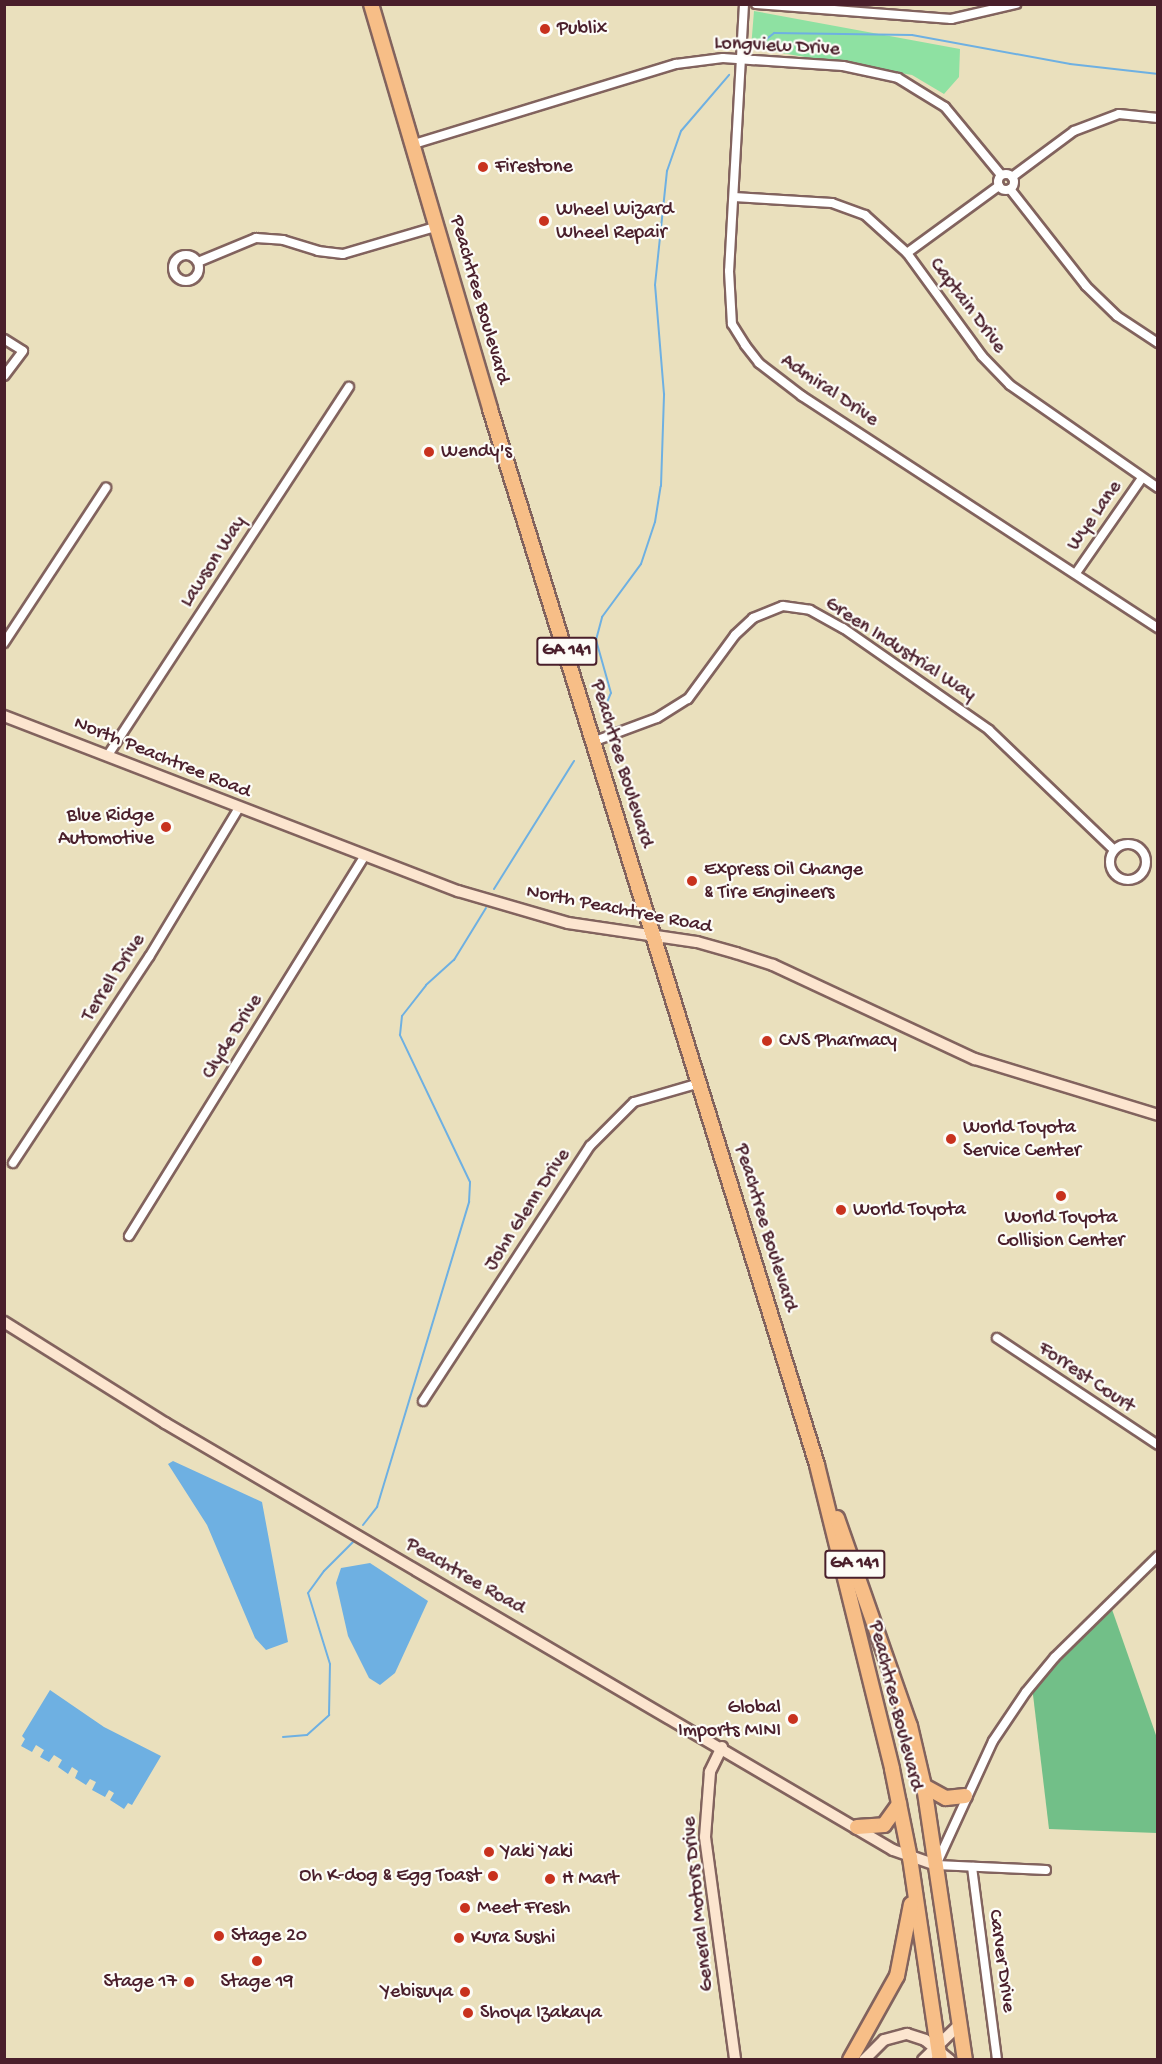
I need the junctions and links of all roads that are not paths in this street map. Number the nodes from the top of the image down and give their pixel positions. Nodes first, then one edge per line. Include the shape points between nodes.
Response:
1 (371, 4) edge
2 (744, 4) edge
3 (756, 4) edge
4 (1016, 4) edge
5 (741, 59) junction
6 (1158, 118) edge
7 (414, 144) junction
8 (1001, 176) junction
9 (1012, 177) junction
10 (999, 186) junction
11 (1010, 189) junction
12 (734, 197) junction
13 (438, 226) junction
14 (906, 253) junction
15 (198, 262) dead end
16 (4, 339) edge
17 (1158, 344) edge
18 (4, 376) edge
19 (349, 387) dead end
20 (1142, 478) junction
21 (106, 488) dead end
22 (1158, 488) edge
23 (1076, 573) junction
24 (8, 627) edge
25 (1158, 628) edge
26 (4, 643) edge
27 (4, 716) edge
28 (596, 741) junction
29 (108, 755) junction
30 (239, 808) junction
31 (1114, 850) junction
32 (366, 856) junction
33 (653, 935) junction
34 (700, 1083) junction
35 (1158, 1114) edge
36 (13, 1163) dead end
37 (129, 1236) dead end
38 (4, 1322) edge
39 (996, 1338) dead end
40 (423, 1401) dead end
41 (1158, 1445) edge
42 (817, 1466) junction
43 (1158, 1556) edge
44 (722, 1747) junction
45 (924, 1786) junction
46 (965, 1796) junction
47 (899, 1804) junction
48 (856, 1827) junction
49 (910, 1858) junction
50 (936, 1865) junction
51 (972, 1867) junction
52 (1046, 1870) dead end
53 (914, 1887) junction
54 (961, 2023) junction
55 (939, 2054) edge
56 (735, 2060) edge
57 (850, 2060) edge
58 (864, 2060) edge
59 (923, 2060) edge
60 (950, 2060) edge
61 (965, 2060) edge
62 (998, 2060) edge

1 - 7 highway, Peachtree Boulevard / GA 141
2 - 5 street, Admiral Drive
3 - 4 street via 951,19
5 - 7 street, Longview Drive via 666,67
5 - 8 street, Longview Drive via 843,66 898,78 945,107
5 - 12 street, Admiral Drive
6 - 9 street via 1119,114 1074,131
7 - 13 highway, Peachtree Boulevard / GA 141
8 - 9 street
8 - 10 street
9 - 11 street
10 - 11 street
10 - 14 street
11 - 17 street via 1086,286 1117,315
12 - 14 street, Captain Drive via 806,200 849,207 866,215
12 - 23 street, Admiral Drive via 729,271 732,324 759,363 802,396
13 - 15 street via 343,254 256,238
13 - 28 highway, Peachtree Boulevard / GA 141 via 490,409
14 - 20 street, Captain Drive via 982,356 1010,385
16 - 18 street via 23,351
19 - 29 street, Lawson Way
20 - 22 street, Captain Drive
20 - 23 street, Wye Lane
21 - 24 street
23 - 25 street, Admiral Drive
24 - 26 street
27 - 29 street, North Peachtree Road
28 - 31 street, Green Industrial Way via 657,718 688,699 735,635 753,618 783,606 810,610 843,628 989,729
28 - 33 highway, Peachtree Boulevard / GA 141
29 - 30 street, North Peachtree Road
30 - 32 street, North Peachtree Road
30 - 36 street, Terrell Drive via 149,957
31 - 31 street via 1109,860 1116,876 1133,880 1143,873 1146,861 1141,850 1131,844
32 - 33 street, North Peachtree Road via 500,904 568,923
32 - 37 street, Clyde Drive
33 - 34 highway, Peachtree Boulevard / GA 141
33 - 35 street, North Peachtree Road via 697,942 773,965 975,1059
34 - 40 street, John Glenn Drive via 634,1102 590,1146
34 - 42 highway, Peachtree Boulevard / GA 141
38 - 44 street, Peachtree Road via 156,1417
39 - 41 street, Forrest Court
42 - 45 highway, Peachtree Boulevard / GA 141 via 900,1694
42 - 47 highway, Peachtree Boulevard / GA 141
43 - 46 street via 1042,1671 993,1741
44 - 48 street, Peachtree Road
44 - 56 street, General Motors Drive via 710,1772 705,1837
45 - 46 highway via 946,1798
45 - 50 highway, Peachtree Boulevard / GA 141
46 - 50 street
47 - 48 highway via 884,1825
47 - 49 highway, Peachtree Boulevard / GA 141
48 - 49 street, Peachtree Road
49 - 50 street, Peachtree Road
49 - 53 highway, Peachtree Boulevard / GA 141
50 - 51 street
50 - 54 highway, GA 141
51 - 52 street
51 - 62 street, Carver Drive
53 - 55 highway, GA 141
53 - 57 highway via 897,1976
54 - 55 street
54 - 61 highway, GA 141
55 - 58 street via 916,2036 897,2036 875,2046
55 - 59 street
55 - 60 street

